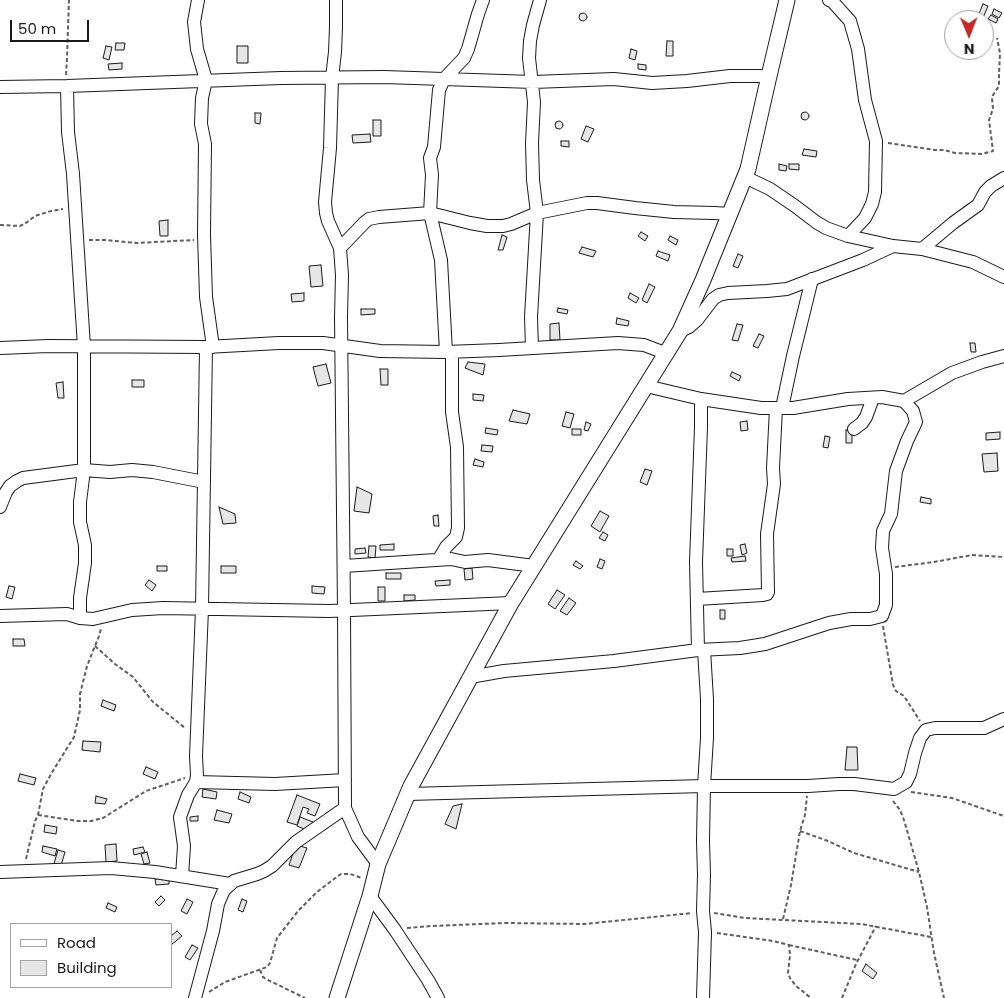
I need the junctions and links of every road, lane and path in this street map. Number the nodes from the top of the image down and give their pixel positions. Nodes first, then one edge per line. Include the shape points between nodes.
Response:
1 (69, 0) edge
2 (198, 0) edge
3 (336, 0) edge
4 (483, 0) edge
5 (540, 0) edge
6 (788, 0) edge
7 (829, 0) edge
8 (996, 38) dead end
9 (769, 76) junction
10 (332, 78) junction
11 (444, 79) junction
12 (206, 80) junction
13 (533, 82) junction
14 (66, 86) junction
15 (0, 87) edge
16 (876, 141) junction
17 (745, 177) junction
18 (1004, 178) edge
19 (75, 206) junction
20 (430, 213) junction
21 (537, 213) junction
22 (730, 214) junction
23 (0, 225) edge
24 (848, 236) junction
25 (204, 239) junction
26 (77, 241) junction
27 (893, 246) junction
28 (340, 248) junction
29 (922, 249) junction
30 (1004, 277) edge
31 (812, 279) junction
32 (680, 331) junction
33 (84, 347) junction
34 (210, 347) junction
35 (342, 347) junction
36 (0, 348) edge
37 (532, 348) junction
38 (449, 352) junction
39 (665, 353) junction
40 (1004, 356) edge
41 (646, 386) junction
42 (873, 398) junction
43 (701, 399) junction
44 (904, 400) junction
45 (779, 408) junction
46 (854, 429) dead end
47 (84, 470) junction
48 (204, 482) junction
49 (0, 506) edge
50 (1004, 557) edge
51 (439, 559) junction
52 (344, 566) junction
53 (534, 566) junction
54 (885, 568) junction
55 (696, 599) junction
56 (511, 603) junction
57 (202, 609) junction
58 (344, 610) junction
59 (0, 616) edge
60 (104, 616) junction
61 (882, 616) junction
62 (80, 618) junction
63 (95, 646) junction
64 (701, 650) junction
65 (470, 677) junction
66 (1004, 718) edge
67 (926, 730) junction
68 (197, 740) junction
69 (197, 779) junction
70 (344, 780) junction
71 (704, 786) junction
72 (808, 786) junction
73 (891, 788) junction
74 (408, 794) junction
75 (345, 808) junction
76 (38, 815) junction
77 (1004, 816) edge
78 (800, 831) junction
79 (378, 864) junction
80 (23, 871) junction
81 (0, 872) edge
82 (919, 872) junction
83 (182, 876) junction
84 (230, 884) junction
85 (372, 889) junction
86 (703, 911) junction
87 (782, 919) junction
88 (876, 926) junction
89 (395, 930) junction
90 (705, 932) junction
91 (931, 937) junction
92 (789, 946) junction
93 (858, 960) junction
94 (260, 970) junction
95 (200, 996) edge
96 (305, 998) edge
97 (337, 998) edge
98 (438, 998) edge
99 (702, 998) edge
100 (811, 998) edge
101 (842, 998) edge
102 (944, 998) edge

1 - 14 path
2 - 12 street via 194,22 197,49
3 - 10 street
4 - 11 street via 464,58
5 - 13 street via 530,41
6 - 9 main road
7 - 16 street via 850,21
8 - 16 path via 1000,53 1000,86 993,95 989,120 993,151 955,153
9 - 13 street via 652,83 614,79
9 - 17 main road
10 - 11 street
10 - 12 street
10 - 28 street via 330,148 324,202
11 - 13 street
11 - 20 street via 439,90 434,147 430,158
12 - 14 street
12 - 25 street via 201,109 205,144
13 - 21 street via 533,180
14 - 15 street
14 - 19 street
16 - 24 street via 872,204 865,218
17 - 22 main road
17 - 24 street via 770,189 816,222
18 - 29 street via 991,186 978,205
19 - 23 path via 35,216 20,226
19 - 26 street
20 - 21 street via 470,223 503,226
20 - 28 street via 369,219
20 - 38 street via 442,260
21 - 22 street via 575,204 597,203 674,212
21 - 37 street
22 - 32 main road
24 - 27 street
25 - 26 path via 136,243
25 - 34 street
26 - 33 street
27 - 29 street
27 - 31 street
28 - 35 street
29 - 30 street via 973,262
31 - 32 street via 787,289 719,295 697,320
31 - 45 street
32 - 39 main road
33 - 34 street
33 - 36 street
33 - 47 street
34 - 35 street via 279,343
34 - 48 street
35 - 38 street
35 - 52 street
37 - 38 street
37 - 39 street via 618,343 644,345
38 - 51 street via 457,447 458,528 456,537
39 - 41 main road
40 - 44 street via 952,373
41 - 43 street
41 - 53 main road
42 - 44 street
42 - 45 street
42 - 46 street via 866,418
43 - 45 street
43 - 55 street
44 - 54 street via 913,411 916,422 896,471 891,514 883,531
45 - 55 street via 767,534 768,592 763,595
47 - 48 street via 153,472
47 - 49 street via 23,478 10,486
47 - 62 street via 80,522 85,563
48 - 57 street
50 - 54 path via 972,555
51 - 52 street
51 - 53 street via 488,560
52 - 58 street
53 - 56 main road
54 - 61 street via 886,605
55 - 64 street
56 - 58 street
56 - 65 main road
57 - 58 street
57 - 60 street via 132,610
57 - 68 street
58 - 70 street
59 - 62 street via 67,614
60 - 62 street
60 - 63 path
61 - 64 street via 829,623 765,644
61 - 67 path via 893,685
63 - 68 path via 133,677 153,702
63 - 76 path via 80,694 74,737 43,789
64 - 65 street
64 - 71 street via 707,699
65 - 74 main road
66 - 67 street via 984,728
67 - 73 street via 920,738 906,782
68 - 69 street
69 - 70 street via 275,784
69 - 76 path via 166,784 103,818 91,821
69 - 83 street via 180,817 184,846
70 - 75 street
71 - 72 street
71 - 74 street
71 - 86 street
72 - 73 street via 854,784
72 - 78 path
73 - 77 path via 952,798
73 - 82 path via 892,801 904,820
74 - 79 main road
75 - 79 street via 358,837
75 - 84 street via 296,842 272,866
76 - 80 path
78 - 82 path via 854,853
78 - 87 path
79 - 85 main road
80 - 81 street
80 - 83 street via 111,868
82 - 91 path
83 - 84 street
84 - 95 street via 218,904
85 - 89 street
85 - 94 path via 350,874 341,874 334,879 298,910 277,938 270,963
85 - 97 main road
86 - 87 path via 745,918
86 - 89 path via 585,924 505,923
86 - 90 street
87 - 88 path
88 - 91 path
88 - 93 path
89 - 98 street
90 - 92 path
90 - 99 street
91 - 102 path
92 - 93 path
92 - 100 path via 790,978
93 - 101 path
94 - 95 path via 225,982
94 - 96 path via 266,979

